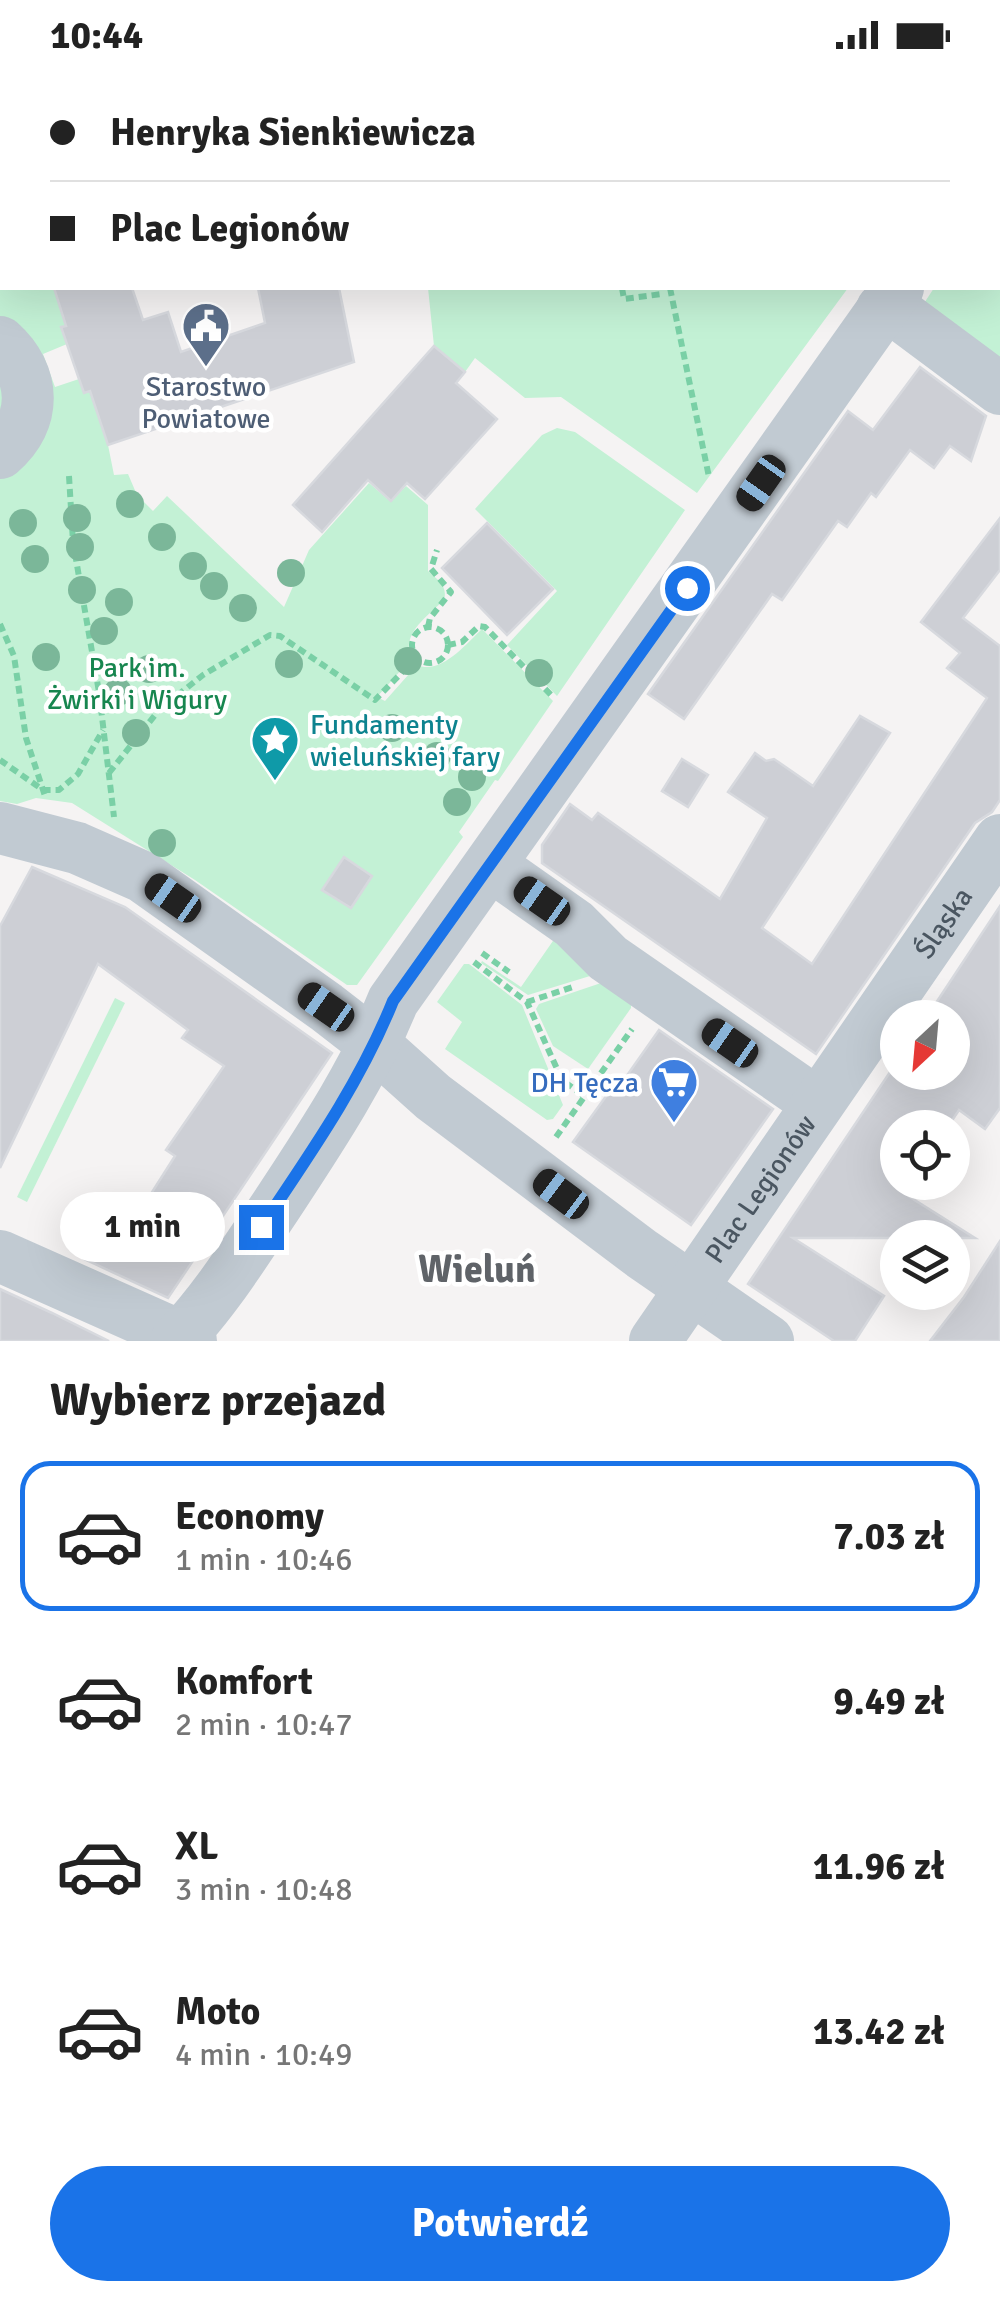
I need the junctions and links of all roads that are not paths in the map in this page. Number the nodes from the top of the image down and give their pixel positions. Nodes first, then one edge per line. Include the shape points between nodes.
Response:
1 (890, 298) edge
2 (0, 342) edge
3 (1000, 389) edge
4 (0, 453) edge
5 (0, 828) edge
6 (1000, 840) edge
7 (490, 865) junction
8 (375, 1045) junction
9 (818, 1104) junction
10 (0, 1256) edge
11 (691, 1290) junction
12 (183, 1339) edge
13 (655, 1341) edge
14 (768, 1341) edge

1 - 3 street via 902,316
1 - 7 street
2 - 4 street via 16,358 29,394 22,428
5 - 8 street, Plac Legionów via 77,848 142,877
6 - 9 street, Śląska
7 - 8 street via 393,1001
7 - 9 street, Plac Legionów via 574,924 608,958
8 - 11 street, Plac Legionów via 462,1119
8 - 12 street via 339,1111
9 - 11 street, Plac Legionów
10 - 12 street
11 - 13 street, Plac Legionów
11 - 14 street

